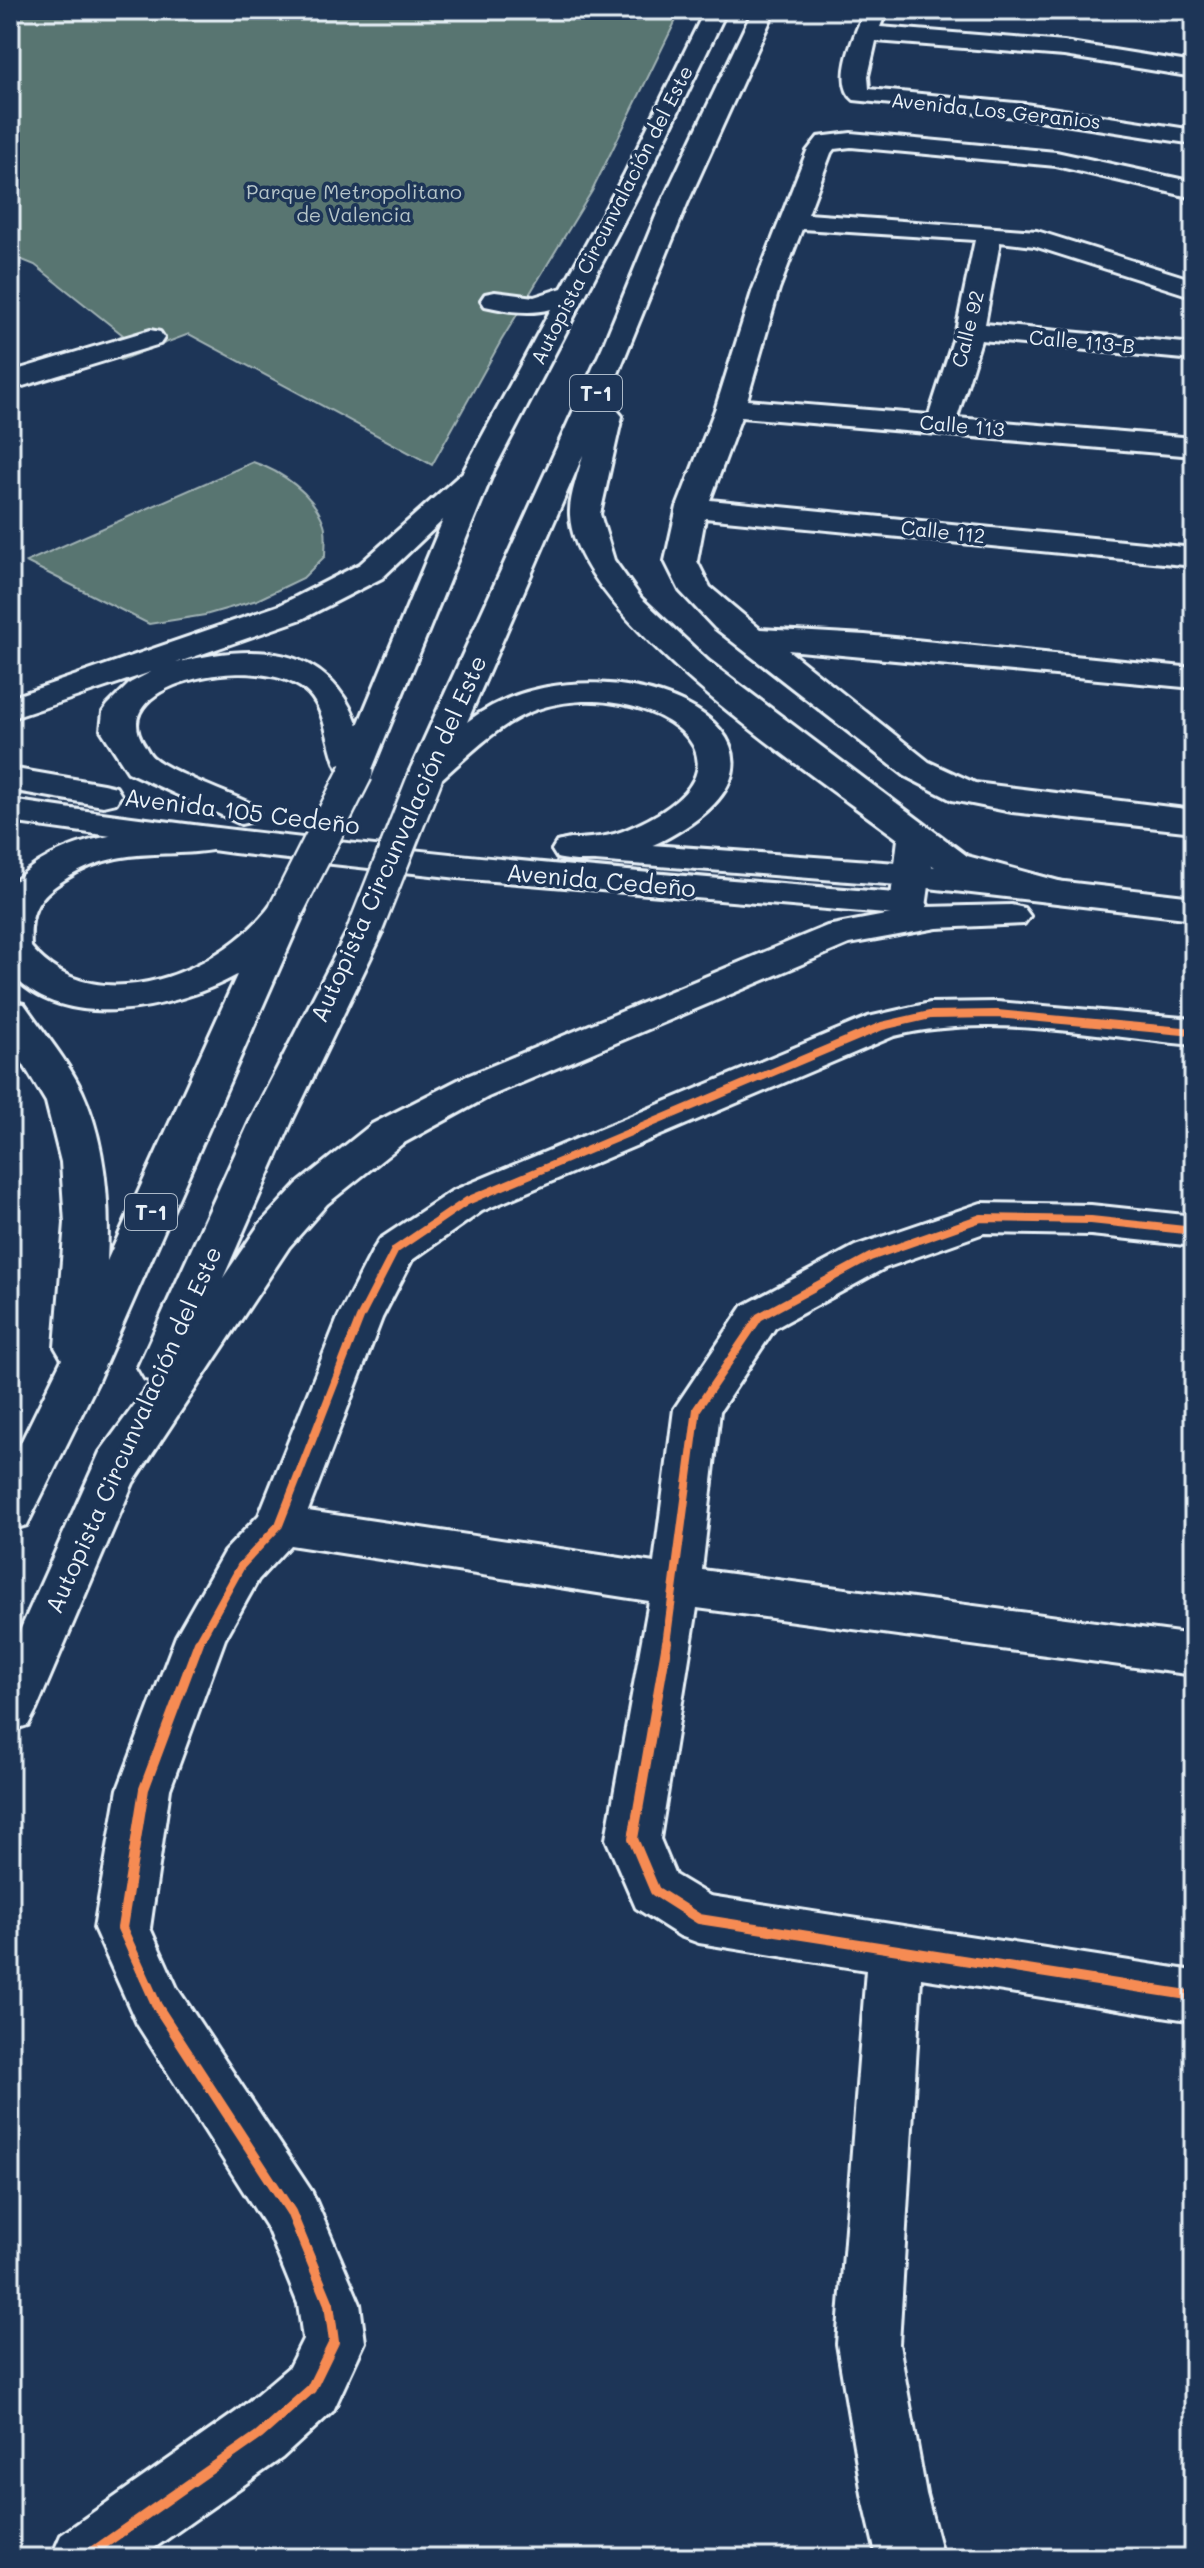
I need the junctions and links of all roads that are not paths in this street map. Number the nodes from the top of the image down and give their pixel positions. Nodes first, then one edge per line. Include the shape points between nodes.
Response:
1 (716, 10) edge
2 (764, 10) edge
3 (876, 10) edge
4 (867, 33) junction
5 (1194, 70) edge
6 (1194, 137) edge
7 (1194, 190) edge
8 (794, 221) junction
9 (989, 233) junction
10 (1194, 289) edge
11 (572, 294) junction
12 (970, 331) junction
13 (150, 338) dead end
14 (617, 346) junction
15 (542, 351) junction
16 (1194, 352) edge
17 (10, 381) edge
18 (730, 407) junction
19 (941, 424) junction
20 (1194, 447) edge
21 (479, 470) junction
22 (692, 507) junction
23 (1194, 557) edge
24 (752, 638) junction
25 (1194, 678) edge
26 (10, 709) edge
27 (356, 772) junction
28 (426, 775) junction
29 (10, 779) edge
30 (10, 811) edge
31 (241, 813) junction
32 (1194, 821) edge
33 (916, 838) junction
34 (214, 839) junction
35 (570, 850) junction
36 (910, 890) junction
37 (1053, 891) junction
38 (1194, 908) edge
39 (286, 910) junction
40 (1011, 916) junction
41 (1194, 937) edge
42 (10, 1013) edge
43 (1194, 1032) edge
44 (1194, 1231) edge
45 (74, 1383) junction
46 (110, 1480) junction
47 (10, 1512) edge
48 (279, 1525) junction
49 (676, 1586) junction
50 (1194, 1655) edge
51 (10, 1710) edge
52 (895, 1952) junction
53 (1194, 1996) edge
54 (84, 2558) edge
55 (910, 2558) edge

1 - 11 main road, Autopista Circunvalación del Este / T-1
2 - 14 main road, Autopista Circunvalación del Este / T-1 via 674,204
3 - 4 main road
4 - 5 main road via 1064,49
4 - 6 main road, Avenida Los Geranios via 856,76 862,95 1041,113
7 - 8 main road via 1056,159 838,140 819,151
8 - 9 main road
8 - 18 main road via 766,289
9 - 10 main road via 1071,249
9 - 12 main road, Calle 92
11 - 15 main road, Autopista Circunvalación del Este / T-1
11 - 15 main road via 535,305 495,300 527,327
12 - 16 main road, Calle 113-B
12 - 19 main road, Calle 92
13 - 17 main road
14 - 28 main road, Autopista Circunvalación del Este / T-1
14 - 33 main road via 585,514 598,560 630,605 696,668
15 - 21 main road, Autopista Circunvalación del Este / T-1
18 - 19 main road, Calle 113
18 - 22 main road
19 - 20 main road, Calle 113
21 - 26 main road via 371,571 291,612
21 - 27 main road, Autopista Circunvalación del Este / T-1
22 - 23 main road, Calle 112
22 - 24 main road via 681,561 696,591
24 - 25 main road
24 - 32 main road via 917,769 965,792
27 - 31 main road via 328,698 320,685 297,669 260,661 206,665 142,690 120,712 118,730 140,765
27 - 39 main road, Autopista Circunvalación del Este / T-1, bridge
28 - 35 main road via 508,709 554,694 599,689 637,696 681,713 705,735 716,753 718,771 692,805 662,826 619,845
28 - 46 main road, Autopista Circunvalación del Este / T-1, bridge via 363,934 272,1119
29 - 31 main road, Avenida 105 Cedeño
30 - 34 main road, Avenida Cedeño
31 - 35 main road, Avenida 105 Cedeño
33 - 36 main road
33 - 37 main road via 954,864
34 - 36 main road, Avenida Cedeño via 563,879
34 - 39 main road via 111,846 61,863 28,888 12,915 12,949 38,978 79,994 130,997 181,987 228,965
35 - 36 main road, Avenida Cedeño
36 - 37 main road, Avenida Cedeño
36 - 40 main road, Avenida Cedeño
37 - 38 main road, Avenida Cedeño
39 - 45 main road, Autopista Circunvalación del Este / T-1
40 - 41 main road, Avenida Cedeño
40 - 46 main road via 937,917 840,934 474,1088 387,1134 312,1194 274,1236
42 - 45 main road via 65,1100 82,1152 83,1302
43 - 48 main road via 997,1014 930,1015 882,1026 467,1201 395,1250 360,1318
44 - 49 main road via 1091,1220 981,1218 870,1257 759,1317 697,1409
45 - 47 main road, Autopista Circunvalación del Este / T-1
46 - 51 main road, Autopista Circunvalación del Este / T-1
48 - 49 main road
48 - 54 main road via 241,1566 201,1636 144,1789 122,1928 157,2006 291,2212 329,2304 334,2342 311,2389 259,2435
49 - 50 main road
49 - 52 main road via 633,1839 655,1891 699,1919
52 - 53 main road
52 - 55 main road via 868,2344

